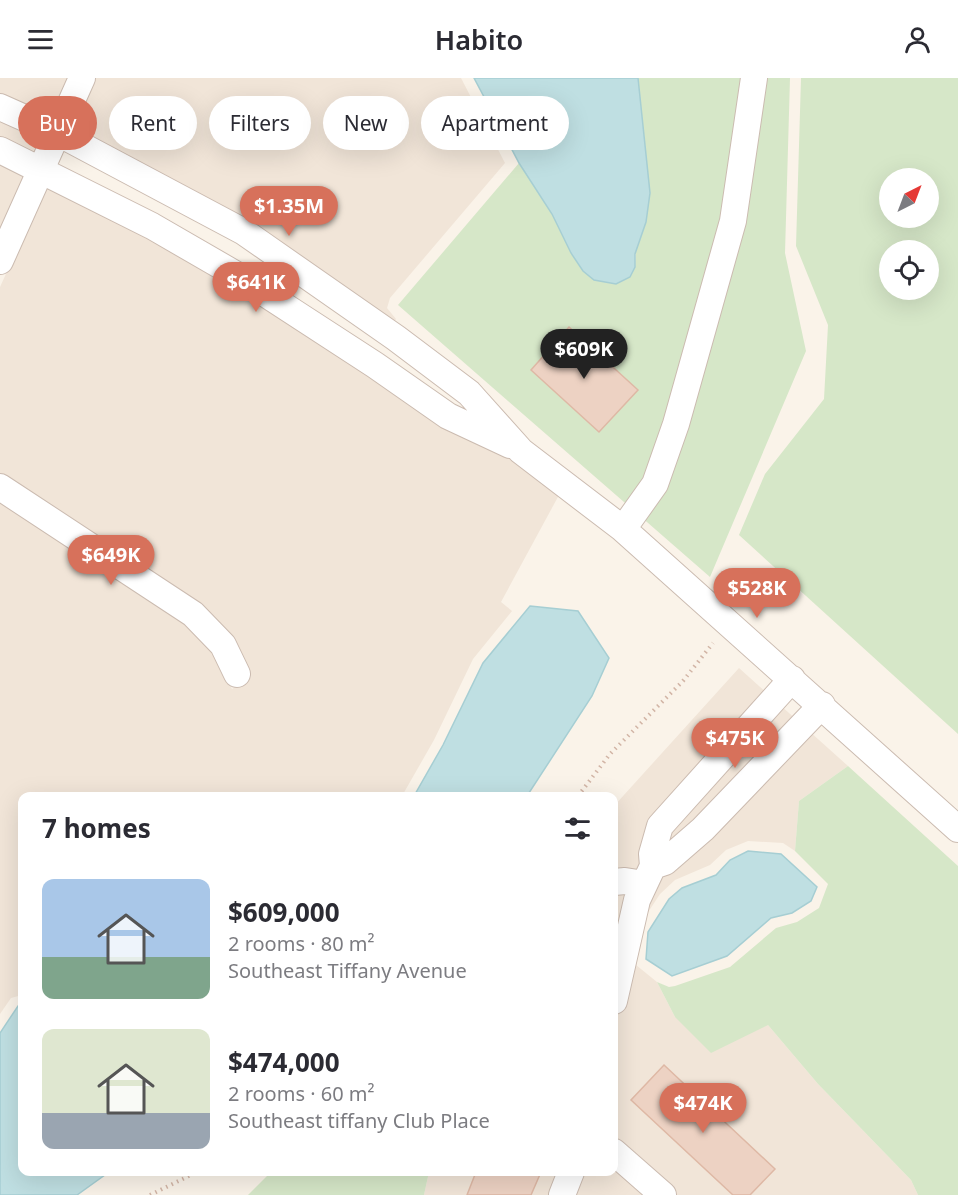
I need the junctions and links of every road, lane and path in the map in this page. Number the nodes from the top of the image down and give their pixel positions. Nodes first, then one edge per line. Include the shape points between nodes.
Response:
1 (82, 78) edge
2 (754, 78) edge
3 (73, 96) edge
4 (0, 107) edge
5 (18, 115) edge
6 (0, 150) edge
7 (49, 150) edge
8 (90, 150) edge
9 (42, 169) junction
10 (0, 261) edge
11 (521, 451) junction
12 (0, 487) edge
13 (623, 530) junction
14 (713, 644) dead end
15 (237, 674) dead end
16 (792, 679) junction
17 (822, 705) junction
18 (708, 773) junction
19 (581, 792) edge
20 (734, 797) junction
21 (958, 829) edge
22 (649, 875) junction
23 (618, 881) edge
24 (618, 975) edge
25 (618, 1156) edge
26 (189, 1176) edge
27 (150, 1195) edge
28 (663, 1195) edge

1 - 3 street
2 - 13 street via 733,221 676,424 655,484
4 - 5 street
6 - 9 street
7 - 9 street
8 - 11 street via 244,232 396,338 469,393
9 - 10 street
9 - 11 street via 235,274 448,416
11 - 13 street
12 - 15 street via 193,614 223,645
13 - 16 street
14 - 19 path via 610,754
16 - 17 street
16 - 18 street
17 - 20 street
17 - 21 street
18 - 20 street
18 - 22 street via 660,826
20 - 22 street
22 - 23 street
22 - 24 street via 637,900
25 - 28 street
26 - 27 path

